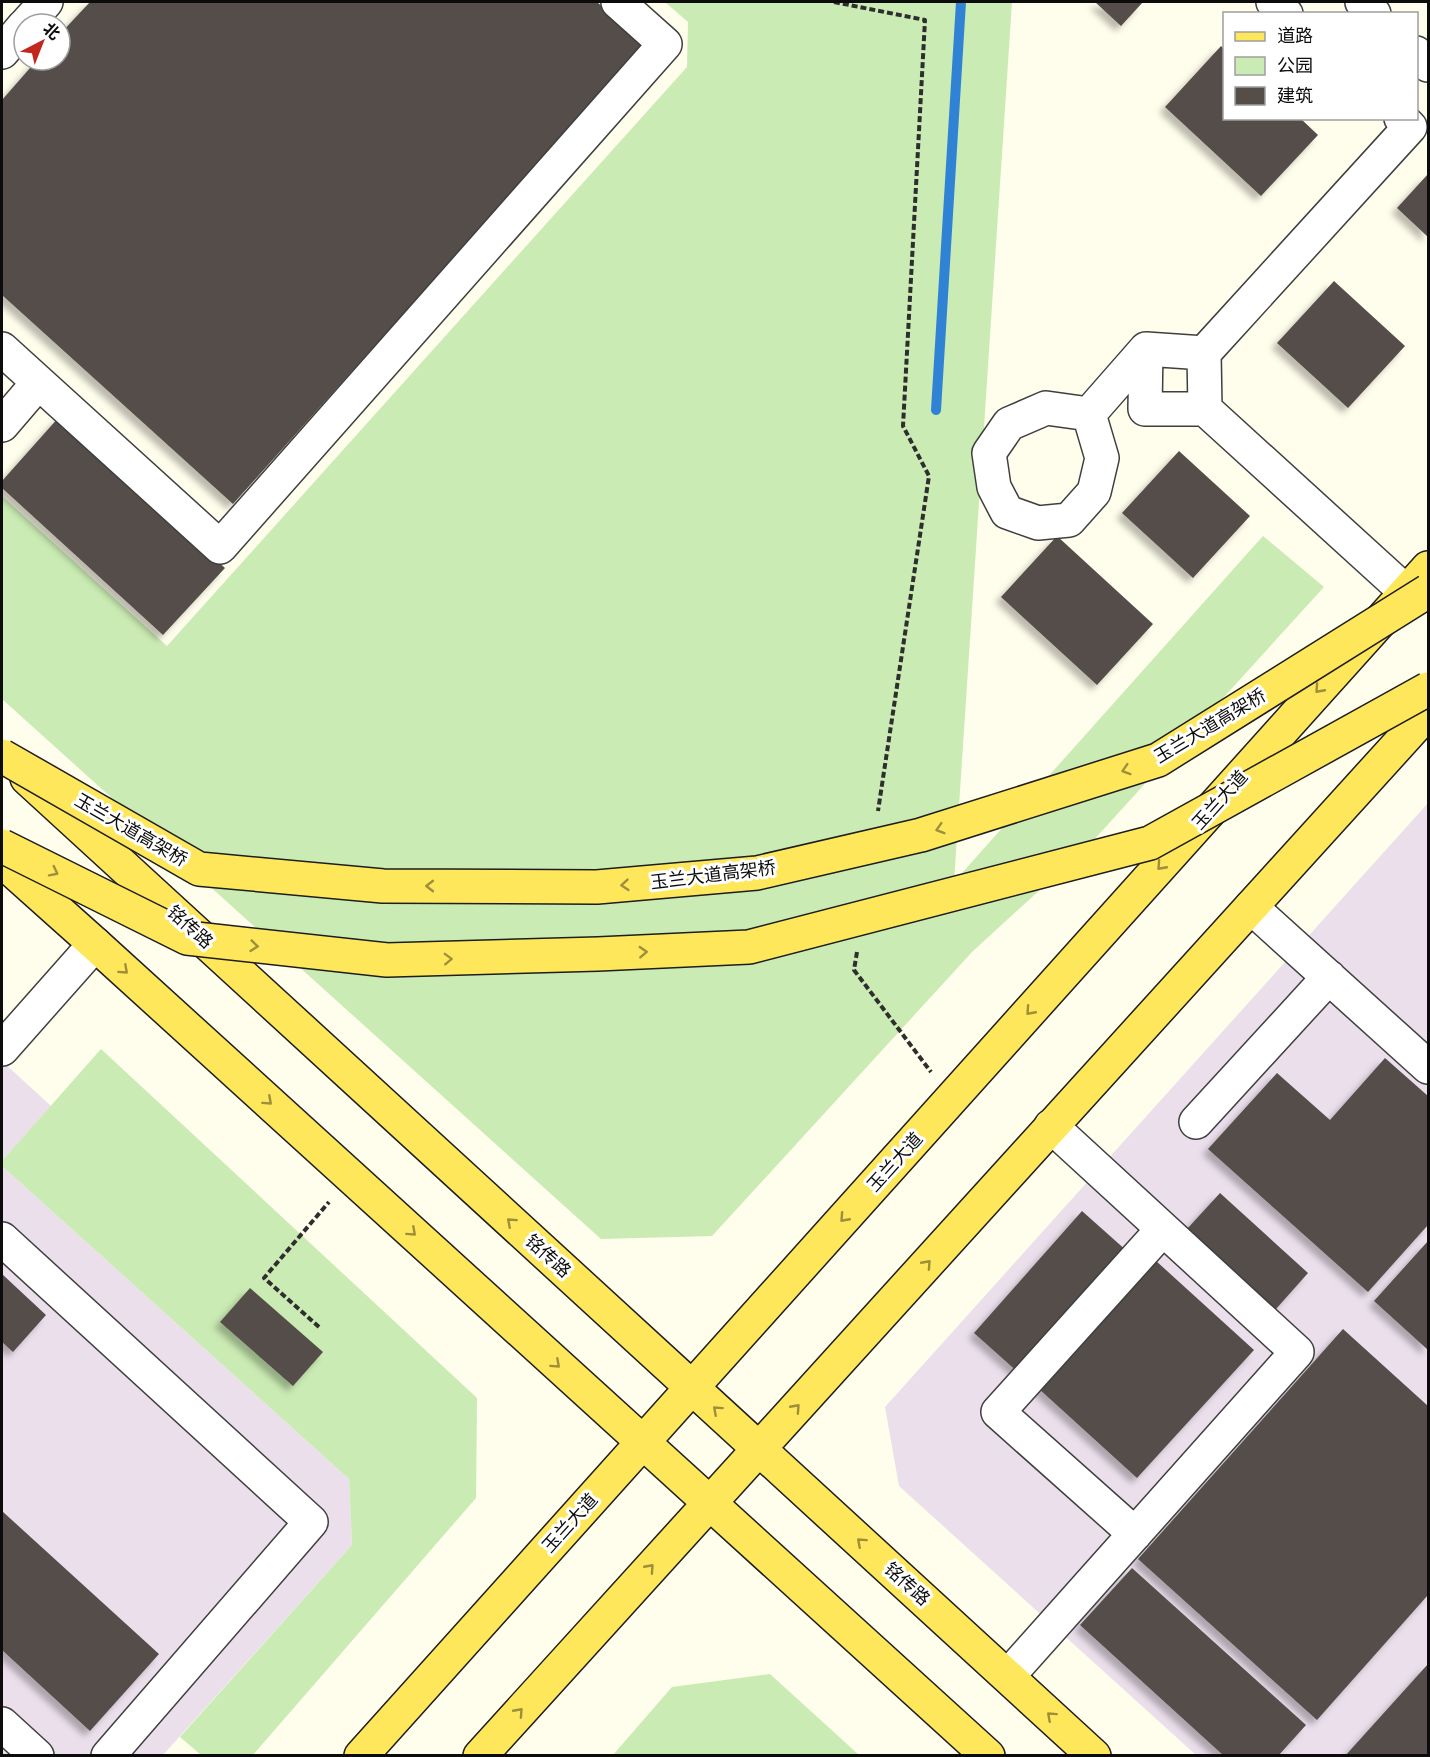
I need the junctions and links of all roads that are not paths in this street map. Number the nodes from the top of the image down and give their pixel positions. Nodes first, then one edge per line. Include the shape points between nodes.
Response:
1 (618, 2) edge
2 (12, 40) edge
3 (2, 52) edge
4 (1403, 120) edge
5 (2, 349) edge
6 (1146, 349) junction
7 (1204, 353) junction
8 (38, 383) junction
9 (1205, 409) junction
10 (1089, 414) dead end
11 (2, 425) edge
12 (1428, 568) edge
13 (1418, 591) edge
14 (1428, 689) edge
15 (1428, 712) edge
16 (2, 756) edge
17 (2, 846) edge
18 (2, 861) edge
19 (1251, 907) junction
20 (95, 944) junction
21 (1329, 977) junction
22 (2, 1049) edge
23 (1428, 1067) edge
24 (1196, 1122) dead end
25 (1051, 1126) junction
26 (1163, 1229) junction
27 (2, 1239) edge
28 (692, 1387) junction
29 (643, 1442) junction
30 (759, 1448) junction
31 (710, 1502) junction
32 (1135, 1534) junction
33 (1008, 1676) junction
34 (2, 1724) edge
35 (37, 1755) edge
36 (108, 1755) edge
37 (361, 1755) edge
38 (480, 1755) edge
39 (988, 1755) edge
40 (1094, 1755) edge

1 - 8 lane via 665,44 220,548
2 - 3 lane
4 - 7 lane via 1410,127
5 - 8 lane
6 - 7 lane
6 - 9 lane via 1145,410
6 - 10 lane
7 - 9 lane
8 - 11 lane
9 - 13 lane
12 - 13 main road, 玉兰大道
13 -> 16 main road, 玉兰大道高架桥, bridge via 1158,760 921,835 757,873 597,888 383,886 199,869
13 -> 28 main road, 玉兰大道 via 951,1098
17 -> 14 main road, bridge via 187,938 387,960 749,947 1150,843
15 - 19 main road
28 -> 16 main road, 铭传路
18 - 20 main road
19 - 21 lane
19 - 25 main road
20 - 22 lane
20 -> 29 main road
21 - 23 lane
21 - 24 lane
25 - 26 lane
30 -> 25 main road
26 - 32 lane via 1297,1352
26 - 32 lane via 998,1412
27 - 36 lane via 311,1522
28 - 29 main road, 玉兰大道
30 -> 28 main road, 铭传路
29 - 31 main road
29 - 37 main road, 玉兰大道
30 - 31 main road
33 -> 30 main road, 铭传路
38 -> 31 main road
31 - 39 main road
32 - 33 lane
40 -> 33 main road, 铭传路
34 - 35 lane

